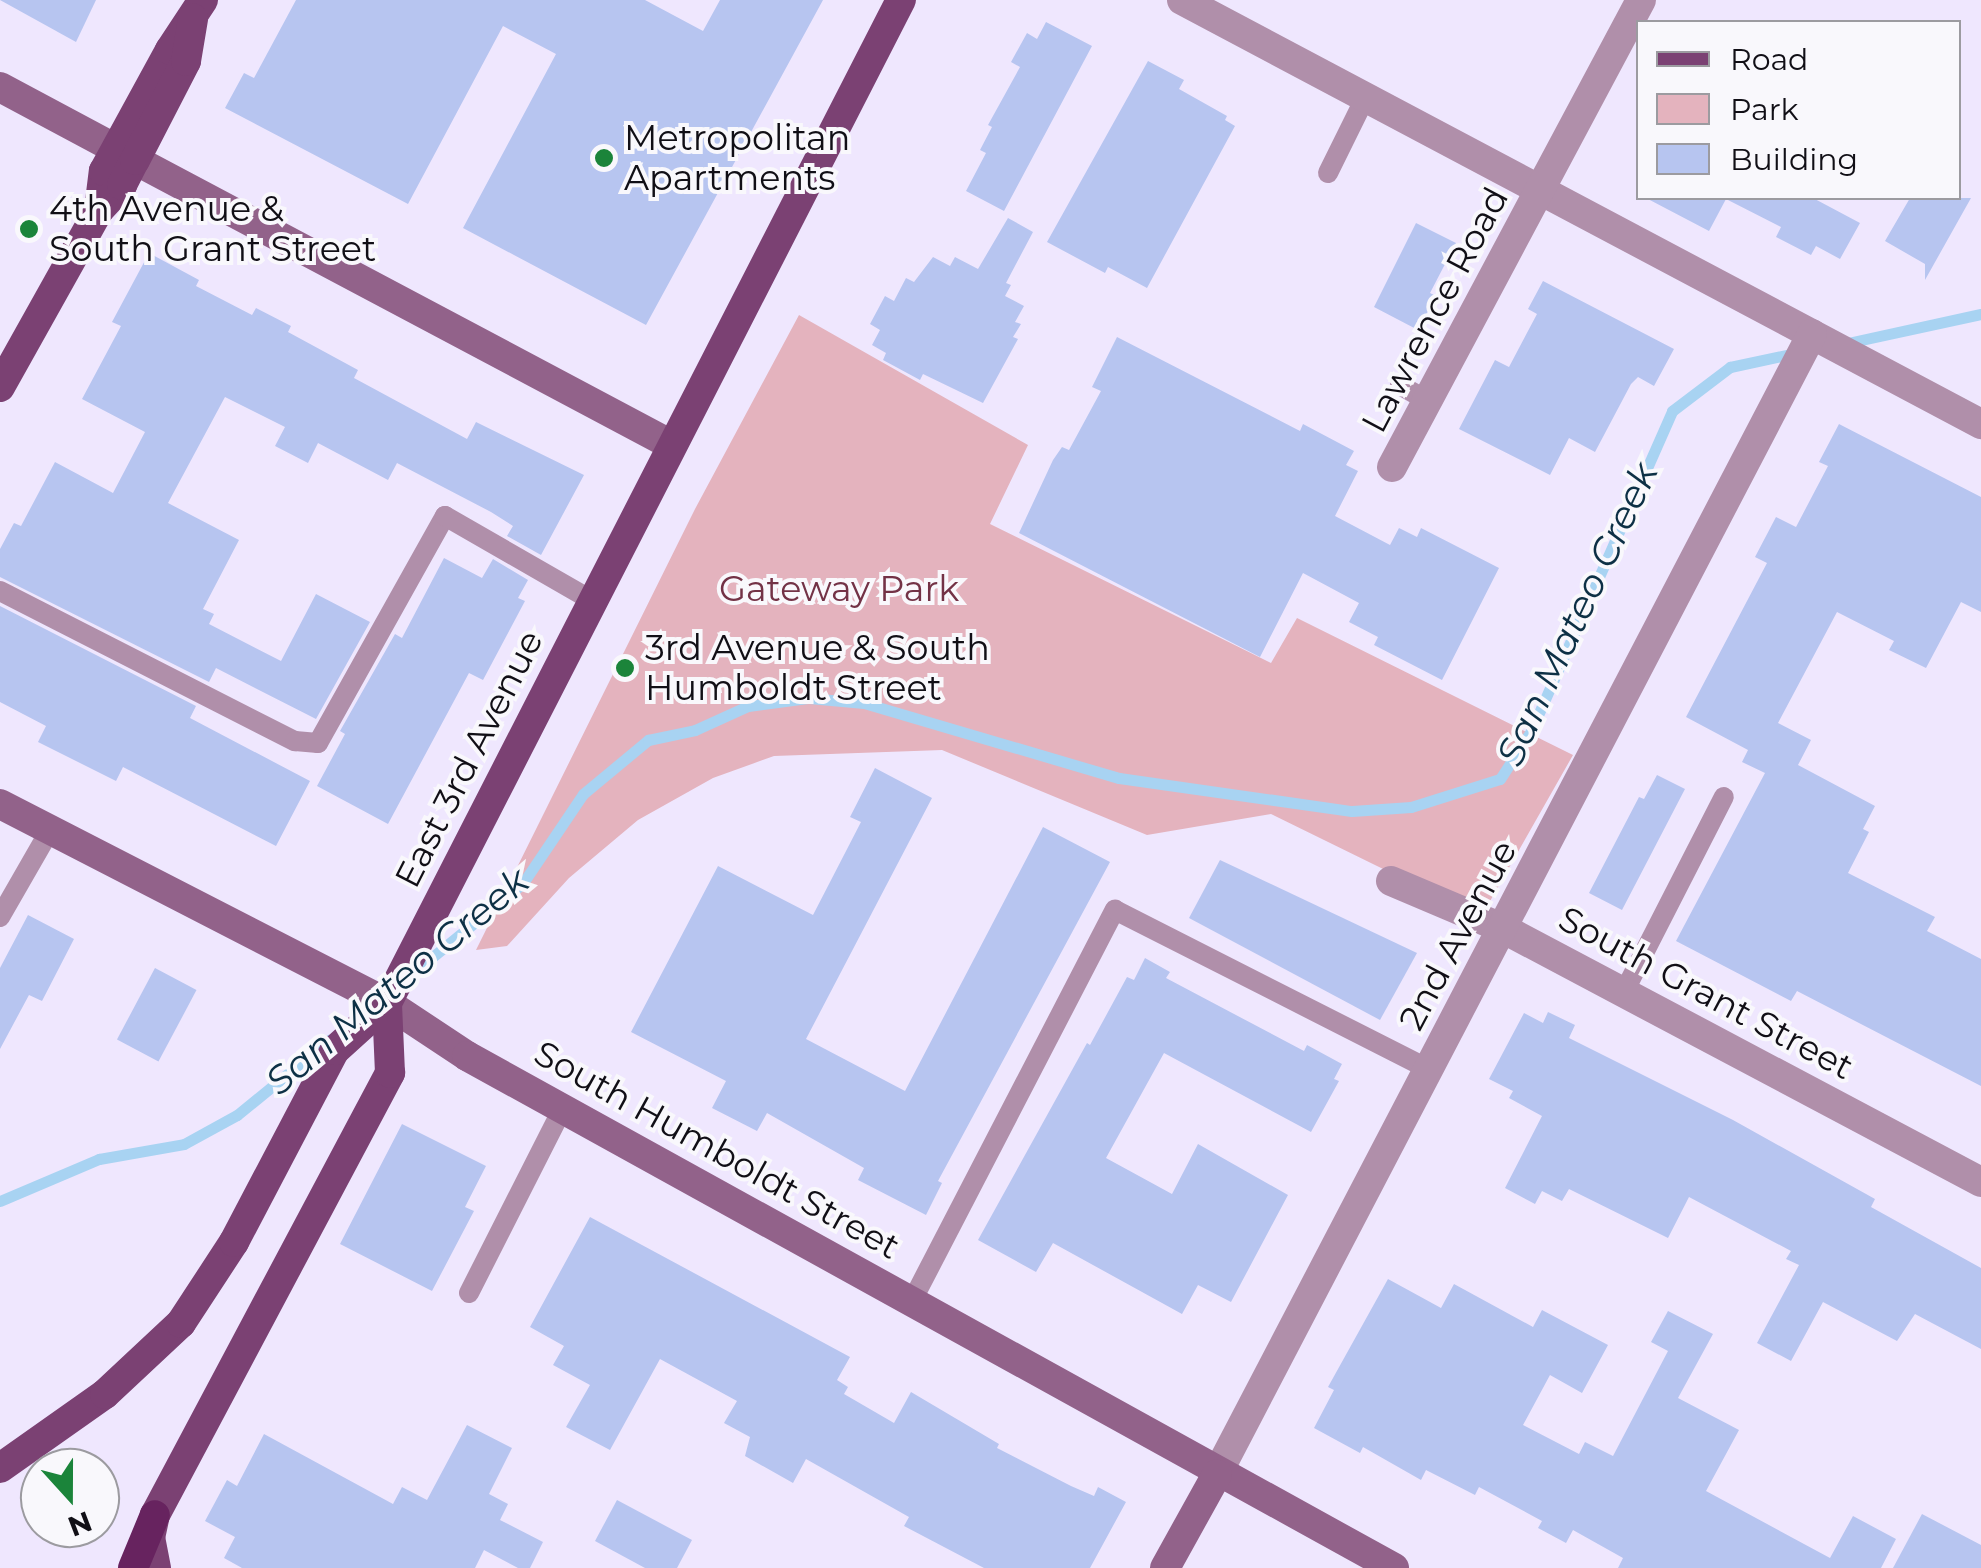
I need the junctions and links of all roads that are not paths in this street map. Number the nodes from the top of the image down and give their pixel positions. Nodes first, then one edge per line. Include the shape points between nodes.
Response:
1 (902, 0) edge
2 (1182, 0) edge
3 (1641, 0) edge
4 (198, 10) edge
5 (0, 87) edge
6 (1366, 96) junction
7 (126, 154) junction
8 (1328, 172) dead end
9 (1543, 188) junction
10 (1812, 334) junction
11 (1400, 385) dead end
12 (0, 388) edge
13 (1428, 401) junction
14 (1981, 424) edge
15 (670, 444) junction
16 (1392, 467) dead end
17 (0, 592) edge
18 (591, 600) junction
19 (1724, 797) dead end
20 (0, 804) edge
21 (50, 830) junction
22 (1391, 881) dead end
23 (0, 917) edge
24 (1504, 929) junction
25 (1624, 992) junction
26 (387, 1003) junction
27 (1430, 1070) junction
28 (563, 1108) junction
29 (1981, 1182) edge
30 (469, 1293) dead end
31 (912, 1301) junction
32 (0, 1468) edge
33 (1217, 1474) junction
34 (156, 1515) junction
35 (133, 1568) edge
36 (156, 1568) edge
37 (1165, 1568) edge
38 (1394, 1568) edge

1 - 15 main road, East 3rd Avenue
2 - 6 street
3 - 9 street
4 - 7 main road via 186,60
5 - 7 street
6 - 8 lane
6 - 9 street
7 - 12 main road via 122,185 99,210
7 - 15 street
9 - 10 street
9 - 13 street, Lawrence Road
10 - 14 street
10 - 24 street, 2nd Avenue
11 - 13 lane
13 - 16 street, Lawrence Road
15 - 18 main road, East 3rd Avenue
17 - 18 lane via 295,741 318,742 445,516
18 - 26 main road, East 3rd Avenue
19 - 25 lane
20 - 21 street, South Humboldt Street
21 - 23 lane
21 - 26 street, South Humboldt Street
22 - 24 street, South Grant Street
24 - 25 street, South Grant Street
24 - 27 street, 2nd Avenue
25 - 29 street, South Grant Street
26 - 28 street, South Humboldt Street
26 - 32 main road, East 3rd Avenue via 335,1050 234,1242 181,1323 105,1394
26 - 34 main road via 390,1073
27 - 31 lane via 1114,910
27 - 33 street, 2nd Avenue
28 - 30 lane
28 - 31 street, South Humboldt Street
31 - 33 street, South Humboldt Street
33 - 37 street, 2nd Avenue
33 - 38 street, South Humboldt Street
34 - 35 highway
34 - 36 main road via 150,1538

